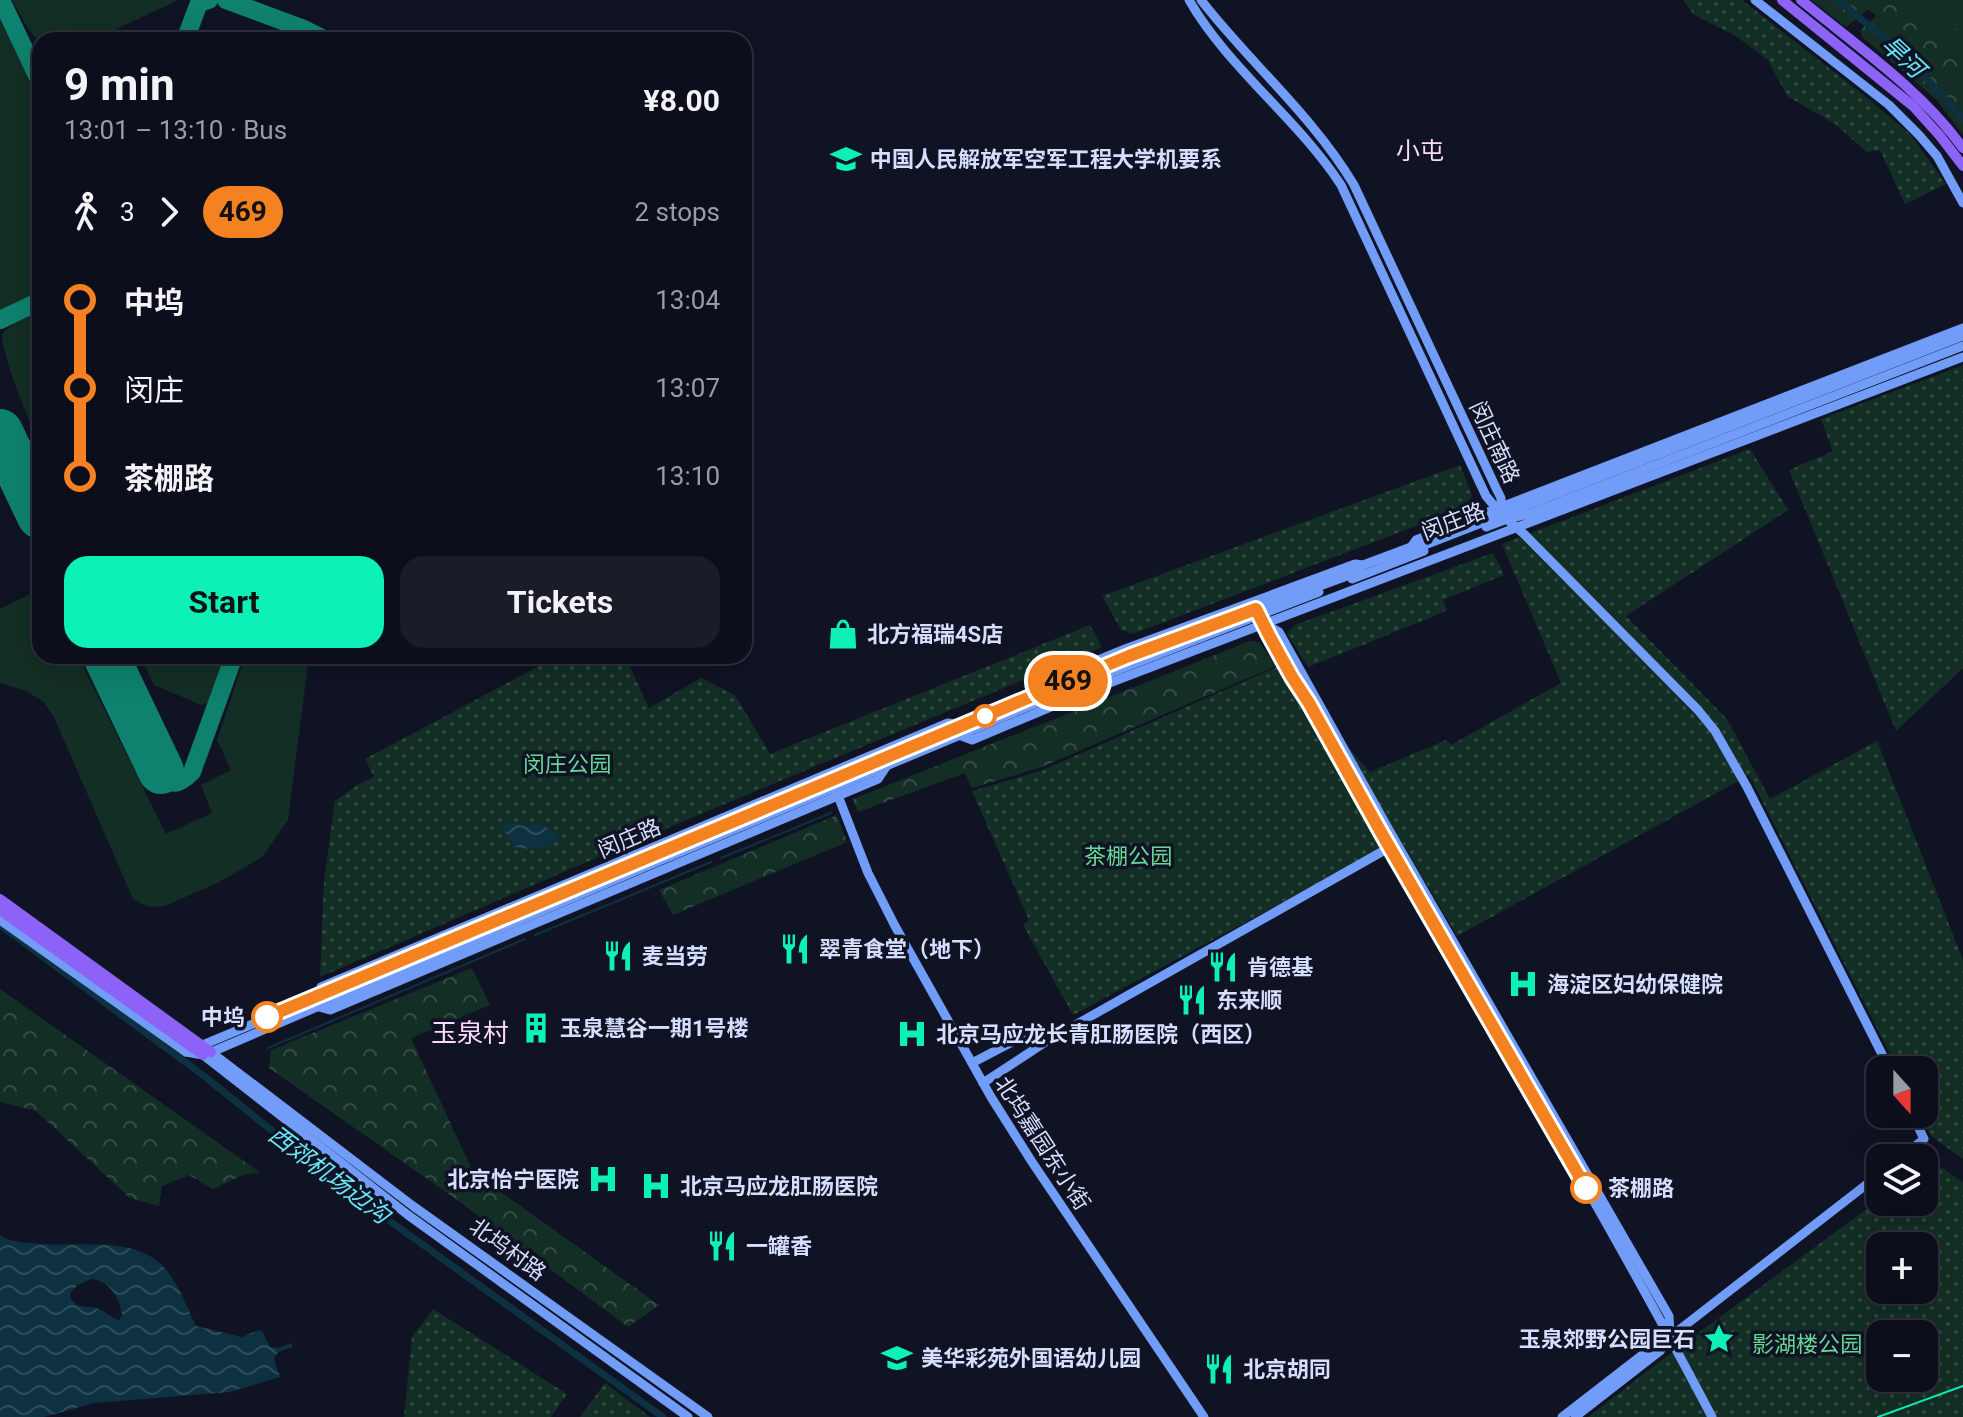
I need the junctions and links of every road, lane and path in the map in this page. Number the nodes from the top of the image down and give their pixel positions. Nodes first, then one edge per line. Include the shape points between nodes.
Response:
1 (1189, 0) edge
2 (1201, 0) edge
3 (1755, 0) edge
4 (1782, 0) edge
5 (1801, 0) edge
6 (1963, 148) edge
7 (1963, 166) edge
8 (1963, 203) edge
9 (1963, 328) edge
10 (1963, 336) edge
11 (1963, 346) edge
12 (1963, 357) edge
13 (1902, 370) junction
14 (1922, 373) junction
15 (1501, 512) junction
16 (1516, 526) junction
17 (1359, 565) junction
18 (1260, 616) junction
19 (1035, 695) junction
20 (960, 730) junction
21 (836, 792) junction
22 (1393, 845) junction
23 (0, 899) edge
24 (0, 910) edge
25 (0, 920) edge
26 (318, 1002) junction
27 (1047, 1041) junction
28 (199, 1051) junction
29 (1883, 1056) edge
30 (972, 1063) junction
31 (983, 1083) junction
32 (1919, 1128) edge
33 (1918, 1144) edge
34 (1866, 1185) edge
35 (1670, 1337) junction
36 (688, 1417) edge
37 (708, 1417) edge
38 (1204, 1417) edge
39 (1562, 1417) edge
40 (1575, 1417) edge
41 (1712, 1417) edge

1 - 15 street, 闵庄南路 via 1341,185 1486,496
2 - 15 street, 闵庄南路 via 1347,174 1501,498
3 - 8 street via 1889,105 1937,156
4 - 7 main road via 1913,106
5 - 6 main road via 1918,97
9 - 15 street, 闵庄路
10 - 15 street, 闵庄路
11 - 13 street, 闵庄路
12 - 14 street, 闵庄路
13 - 14 street
13 - 15 street, 闵庄路 via 1540,510
14 - 16 street, 闵庄路
15 - 16 street
15 - 17 street, 闵庄路 via 1417,548 1413,544
15 - 18 street, 闵庄路
16 - 18 street, 闵庄路
16 - 29 street via 1715,731
17 - 18 street, 闵庄路 via 1358,572
17 - 19 street, 闵庄路 via 1125,649 1045,682
18 - 19 street, 闵庄路 via 1129,656
18 - 20 street, 闵庄路 via 972,740
18 - 22 street via 1279,632
19 - 20 street, 闵庄路
20 - 21 street, 闵庄路
20 - 26 street, 闵庄路
21 - 26 street, 闵庄路
21 - 30 street, 北坞嘉园东小街 via 868,873
22 - 27 street
22 - 35 street via 1669,1316
23 - 28 main road, 北坞村路
24 - 28 main road, 北坞村路
25 - 28 street, 北坞村路
26 - 28 street, 闵庄路
27 - 30 street via 1016,1040
27 - 31 street
28 - 36 street, 北坞村路 via 408,1215
28 - 37 street, 北坞村路
30 - 31 street, 北坞嘉园东小街
31 - 38 street, 北坞嘉园东小街
32 - 33 street via 1924,1139
34 - 35 street
35 - 39 street
35 - 40 street via 1660,1351
35 - 41 street

